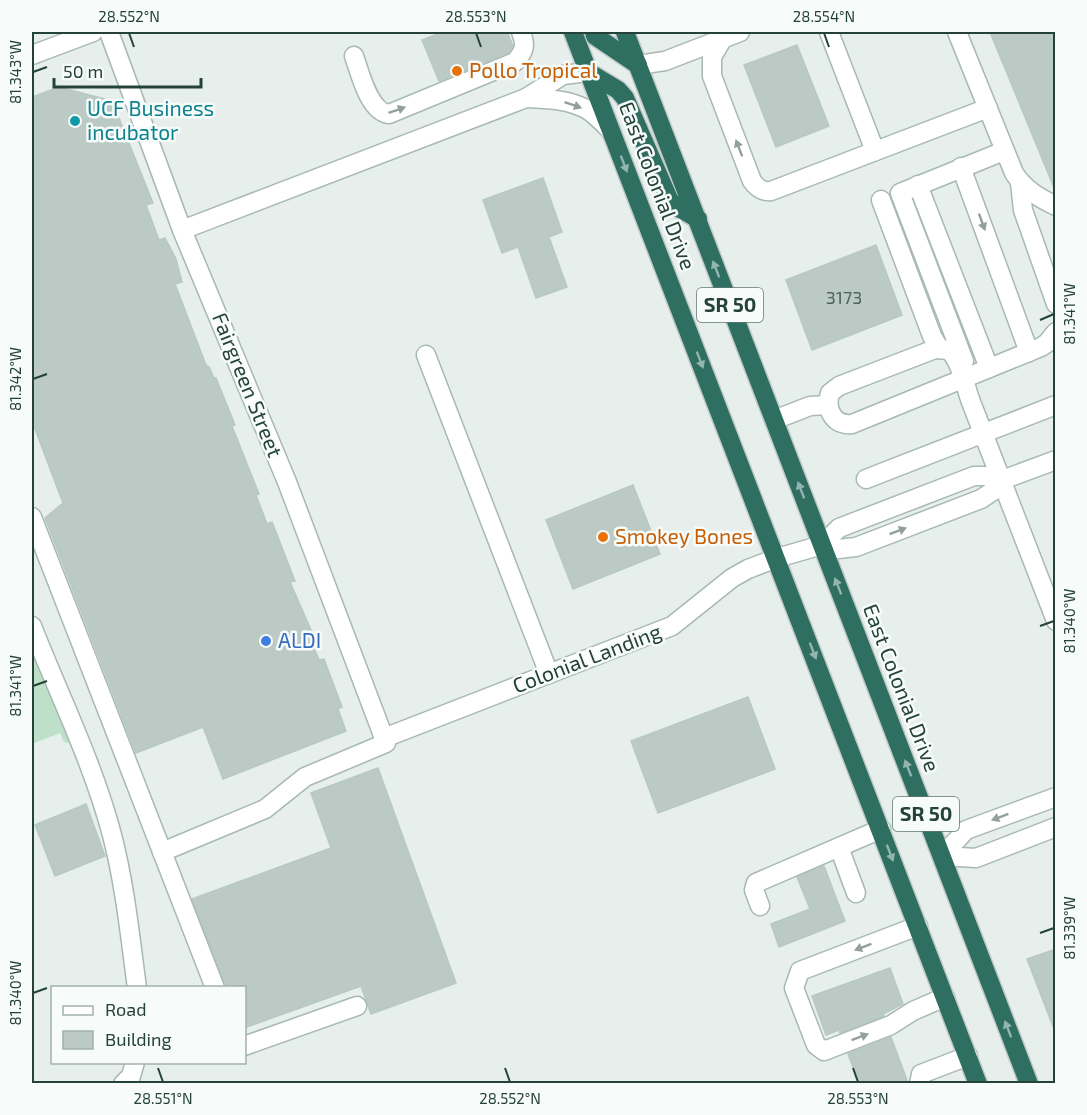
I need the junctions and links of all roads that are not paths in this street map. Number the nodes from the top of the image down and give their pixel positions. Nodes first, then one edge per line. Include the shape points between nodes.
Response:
1 (93, 32) edge
2 (109, 32) edge
3 (521, 32) edge
4 (573, 32) edge
5 (594, 32) edge
6 (625, 32) edge
7 (740, 32) edge
8 (829, 32) edge
9 (957, 32) edge
10 (723, 38) junction
11 (32, 56) edge
12 (354, 56) dead end
13 (638, 65) junction
14 (588, 72) junction
15 (526, 98) junction
16 (988, 108) junction
17 (611, 131) junction
18 (1004, 151) junction
19 (875, 152) junction
20 (962, 167) junction
21 (1020, 183) junction
22 (900, 193) junction
23 (1056, 206) edge
24 (698, 219) junction
25 (183, 230) junction
26 (1056, 304) edge
27 (1056, 332) edge
28 (944, 349) junction
29 (1029, 352) junction
30 (426, 355) dead end
31 (976, 374) junction
32 (828, 405) junction
33 (1056, 405) edge
34 (774, 420) junction
35 (983, 433) junction
36 (1056, 460) edge
37 (866, 479) dead end
38 (1002, 480) junction
39 (32, 517) edge
40 (822, 545) junction
41 (777, 558) junction
42 (1056, 621) edge
43 (32, 626) edge
44 (549, 674) junction
45 (385, 741) junction
46 (1056, 797) edge
47 (1056, 827) edge
48 (881, 829) junction
49 (839, 847) junction
50 (162, 852) junction
51 (942, 856) junction
52 (856, 893) dead end
53 (760, 906) dead end
54 (918, 926) junction
55 (136, 986) edge
56 (215, 986) edge
57 (945, 997) junction
58 (357, 1006) dead end
59 (246, 1045) edge
60 (968, 1056) junction
61 (134, 1064) edge
62 (123, 1083) edge
63 (919, 1083) edge
64 (978, 1083) edge
65 (1029, 1083) edge

1 - 11 street
2 - 25 street, Fairgreen Street
12 -> 3 street via 372,102 378,110 389,114 515,62 525,49
4 - 14 highway, East Colonial Drive / SR 50
5 - 13 highway
6 - 13 highway, East Colonial Drive / SR 50
7 - 10 street
8 - 19 street
9 - 16 street
10 - 13 street via 665,61
19 -> 10 street via 771,191 758,188 712,76 712,57
13 - 24 highway, East Colonial Drive / SR 50
14 - 15 street via 563,75
14 - 17 highway, East Colonial Drive / SR 50
14 - 24 highway via 625,98 669,199
15 -> 17 street via 574,104
15 - 25 street
16 - 18 street
16 - 19 street
17 -> 41 highway, East Colonial Drive / SR 50
18 - 20 street
18 - 21 street
20 - 22 street
20 -> 29 street
21 - 23 street
21 - 26 street via 1023,210
22 - 28 street
22 - 31 street
34 -> 24 highway, East Colonial Drive / SR 50
25 - 45 street, Fairgreen Street via 287,482
27 - 29 street via 1047,343
28 - 31 street
28 - 32 street via 839,386 830,393
29 - 31 street
30 - 44 street
31 - 32 street via 852,424 839,423
31 - 35 street
32 - 34 street via 810,406
33 - 35 street
40 -> 34 highway, East Colonial Drive / SR 50
35 - 37 street
35 - 38 street
36 - 38 street
40 -> 38 street via 838,549 856,547 981,499
38 - 40 street via 974,476 839,528
38 - 42 street
39 - 50 street
40 - 41 street
51 -> 40 highway, East Colonial Drive / SR 50
41 - 44 street, Colonial Landing via 732,578 672,626
41 -> 48 highway, East Colonial Drive / SR 50
43 - 55 street via 87,760 111,833 125,894
44 - 45 street, Colonial Landing
45 - 50 street, Colonial Landing via 305,777 265,809
46 -> 51 street via 966,830
47 - 51 street via 976,858
48 - 49 street
48 -> 54 highway, East Colonial Drive / SR 50
49 - 52 street
49 - 53 street via 756,883 754,890
50 - 56 street
65 -> 51 highway, East Colonial Drive / SR 50
54 - 57 highway, East Colonial Drive / SR 50
54 -> 57 street via 800,971 794,988 816,1045 824,1051 891,1025
57 - 60 highway, East Colonial Drive / SR 50
58 - 59 street
60 - 63 street via 921,1074
60 - 64 highway, East Colonial Drive / SR 50
61 - 62 street via 131,1076

